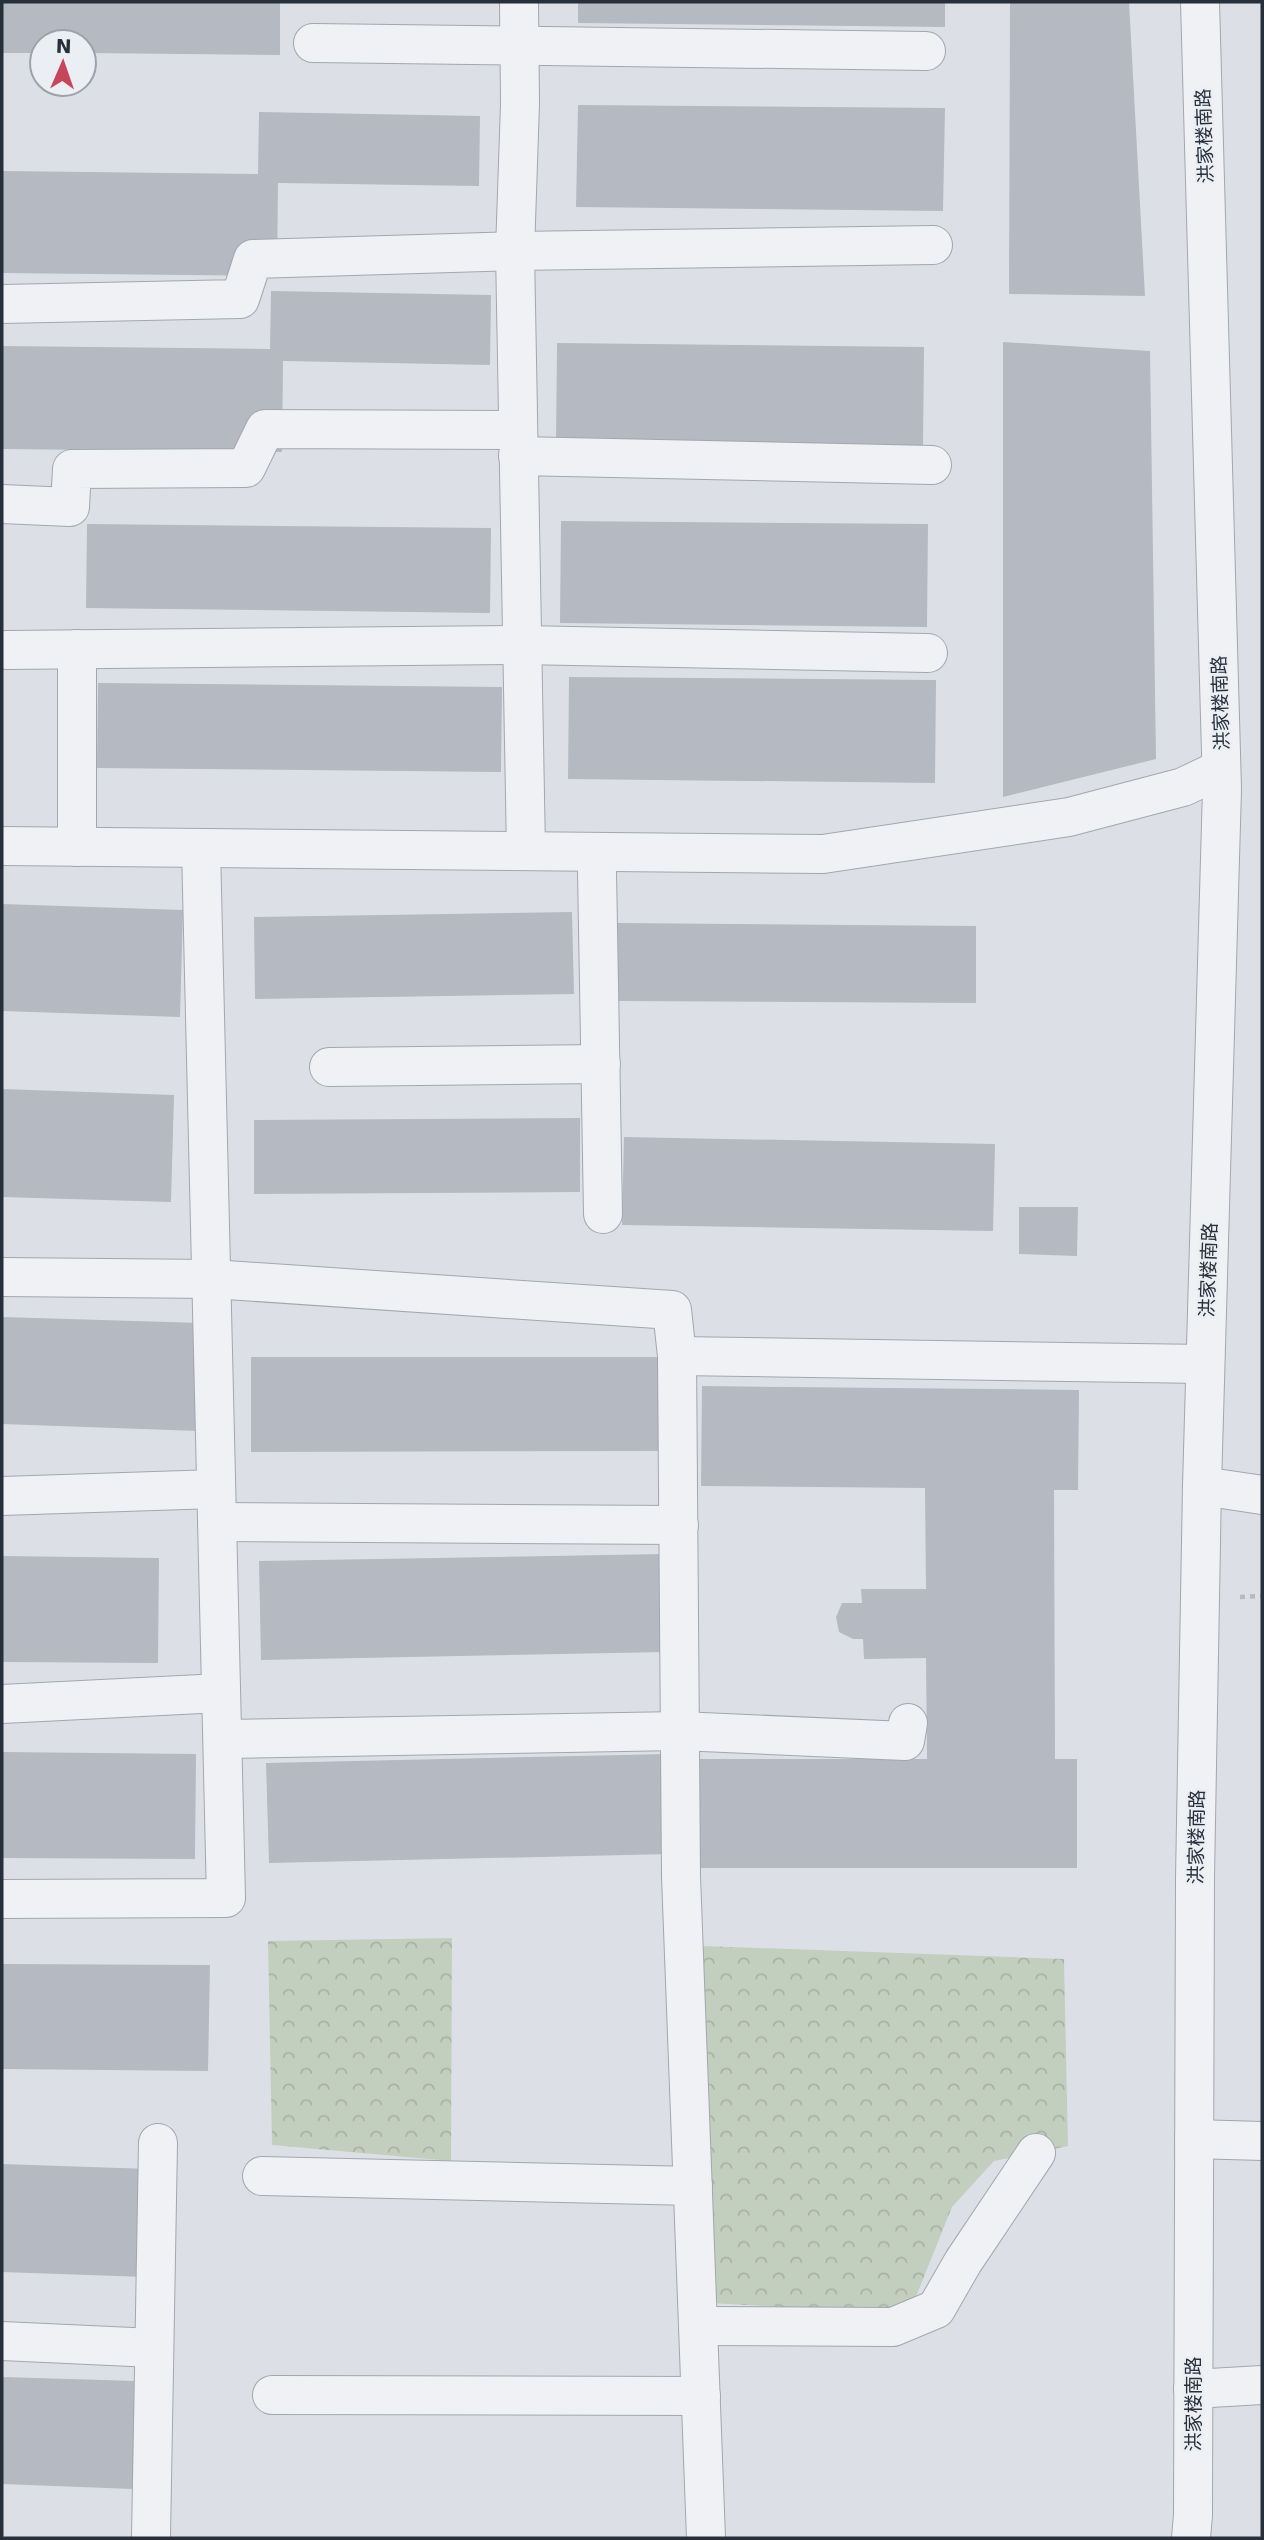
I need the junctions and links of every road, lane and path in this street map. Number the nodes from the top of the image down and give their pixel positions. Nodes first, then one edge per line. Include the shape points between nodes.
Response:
1 (519, 2) edge
2 (1200, 2) edge
3 (313, 43) dead end
4 (520, 46) junction
5 (926, 51) dead end
6 (933, 245) dead end
7 (515, 251) junction
8 (2, 304) edge
9 (518, 443) junction
10 (932, 465) dead end
11 (2, 504) edge
12 (522, 645) junction
13 (77, 649) junction
14 (6, 650) dead end
15 (928, 653) dead end
16 (1222, 779) junction
17 (2, 846) edge
18 (77, 847) junction
19 (201, 848) junction
20 (538, 851) junction
21 (597, 871) junction
22 (601, 1064) junction
23 (329, 1067) dead end
24 (603, 1214) dead end
25 (2, 1277) edge
26 (212, 1279) junction
27 (677, 1356) junction
28 (1205, 1364) junction
29 (1202, 1486) junction
30 (1262, 1494) edge
31 (2, 1496) edge
32 (217, 1505) junction
33 (679, 1525) junction
34 (1262, 1597) edge
35 (1232, 1598) dead end
36 (221, 1693) junction
37 (2, 1704) edge
38 (908, 1723) dead end
39 (680, 1731) junction
40 (223, 1739) junction
41 (2, 1899) edge
42 (1194, 2140) junction
43 (1262, 2141) edge
44 (158, 2143) dead end
45 (1036, 2153) dead end
46 (262, 2176) dead end
47 (693, 2186) junction
48 (698, 2326) junction
49 (2, 2342) edge
50 (154, 2348) junction
51 (1262, 2385) edge
52 (1193, 2389) junction
53 (272, 2395) dead end
54 (701, 2396) junction
55 (151, 2538) edge
56 (706, 2538) edge
57 (1191, 2538) edge

1 - 4 street
2 - 16 street, 洪家楼南路
3 - 4 street
4 - 5 street
4 - 7 street
6 - 7 street
7 - 8 street via 253,259 240,299
7 - 9 street
9 - 10 street
9 - 11 street via 265,429 246,468 72,469 70,507
9 - 12 street
12 - 13 street
12 - 15 street
12 - 20 street
13 - 14 street
13 - 18 street
16 - 20 street via 1069,817 823,854
16 - 21 street via 1184,809 1076,836 826,872
16 - 28 street, 洪家楼南路
17 - 18 street
18 - 19 street
19 - 20 street
19 - 26 street
20 - 21 street
21 - 22 street
22 - 23 street
22 - 24 street
25 - 26 street
26 - 27 street via 672,1310
26 - 32 street
27 - 28 street
27 - 33 street
28 - 29 street, 洪家楼南路
29 - 30 street
29 - 42 street, 洪家楼南路
31 - 32 street
32 - 33 street
32 - 36 street
33 - 39 street
34 - 35 path
36 - 37 street
36 - 40 street
38 - 39 street via 905,1741
39 - 40 street
39 - 47 street
40 - 41 street via 226,1898
42 - 43 street
42 - 52 street, 洪家楼南路
44 - 50 street
45 - 48 street via 936,2309 893,2327
46 - 47 street
47 - 48 street
48 - 54 street
49 - 50 street
50 - 55 street
51 - 52 street
52 - 57 street, 洪家楼南路
53 - 54 street
54 - 56 street

